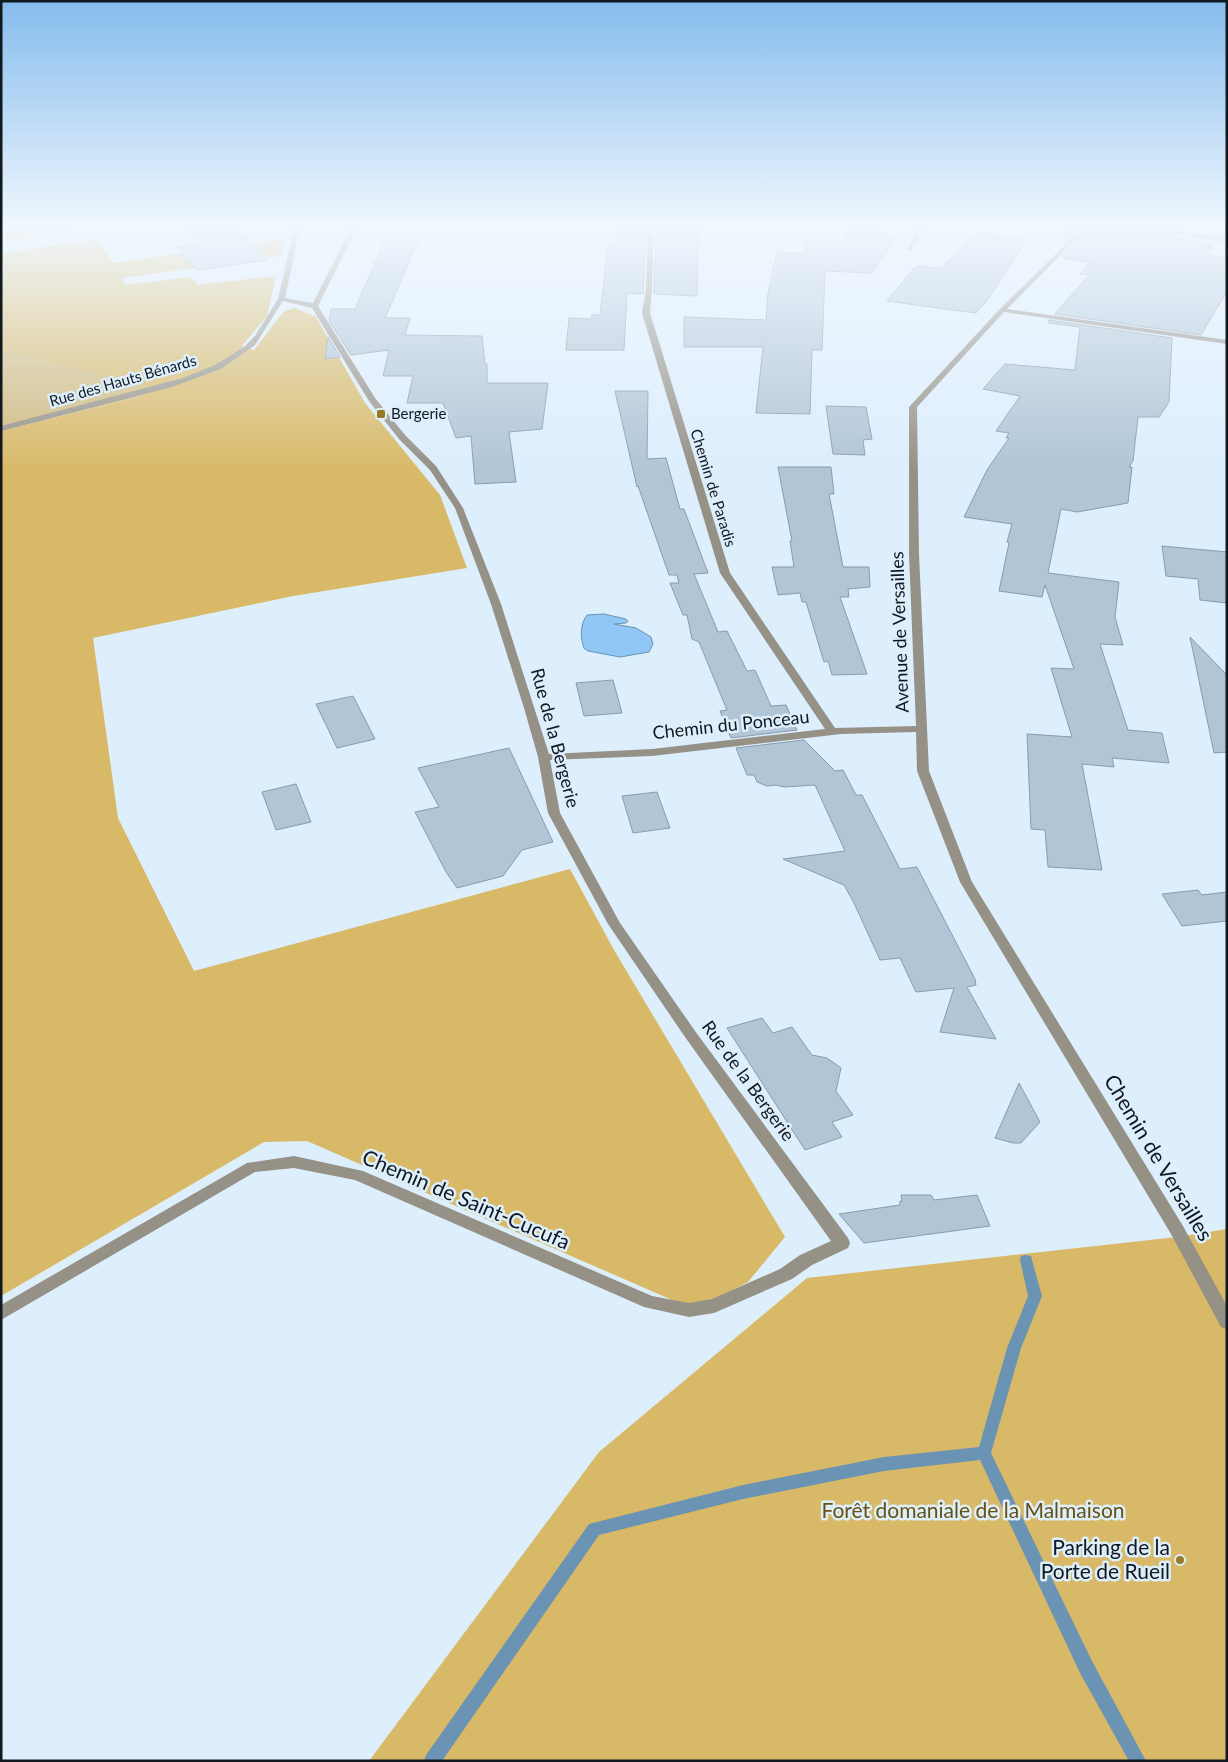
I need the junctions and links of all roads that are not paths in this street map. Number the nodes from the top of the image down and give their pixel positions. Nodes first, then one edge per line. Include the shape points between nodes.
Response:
1 (276, 306) edge
2 (315, 306) edge
3 (647, 306) edge
4 (1006, 306) edge
5 (1002, 310) junction
6 (1227, 342) edge
7 (1, 429) edge
8 (921, 729) junction
9 (832, 732) junction
10 (544, 757) junction
11 (1080, 1069) joint
12 (842, 1243) joint
13 (1, 1314) edge
14 (1227, 1322) edge

1 - 7 street, Rue des Hauts Bénards via 262,332 248,348 219,367 175,384
2 - 10 street, Rue de la Bergerie via 372,400 433,468 459,508 496,604
3 - 9 street, Chemin de Paradis via 646,313 725,573
4 - 5 street, Avenue de Versailles
5 - 6 street
5 - 8 street, Avenue de Versailles via 913,407 914,554
8 - 9 street, Chemin du Ponceau
8 - 11 street, Avenue de Versailles via 922,771 966,882
9 - 10 street, Chemin du Ponceau via 587,758
10 - 12 street, Rue de la Bergerie via 554,813 614,924
11 - 14 street, Chemin de Versailles via 1177,1230
12 - 13 street, Chemin de Saint-Cucufa via 764,1284 714,1306 690,1310 650,1302 358,1175 294,1162 252,1167

